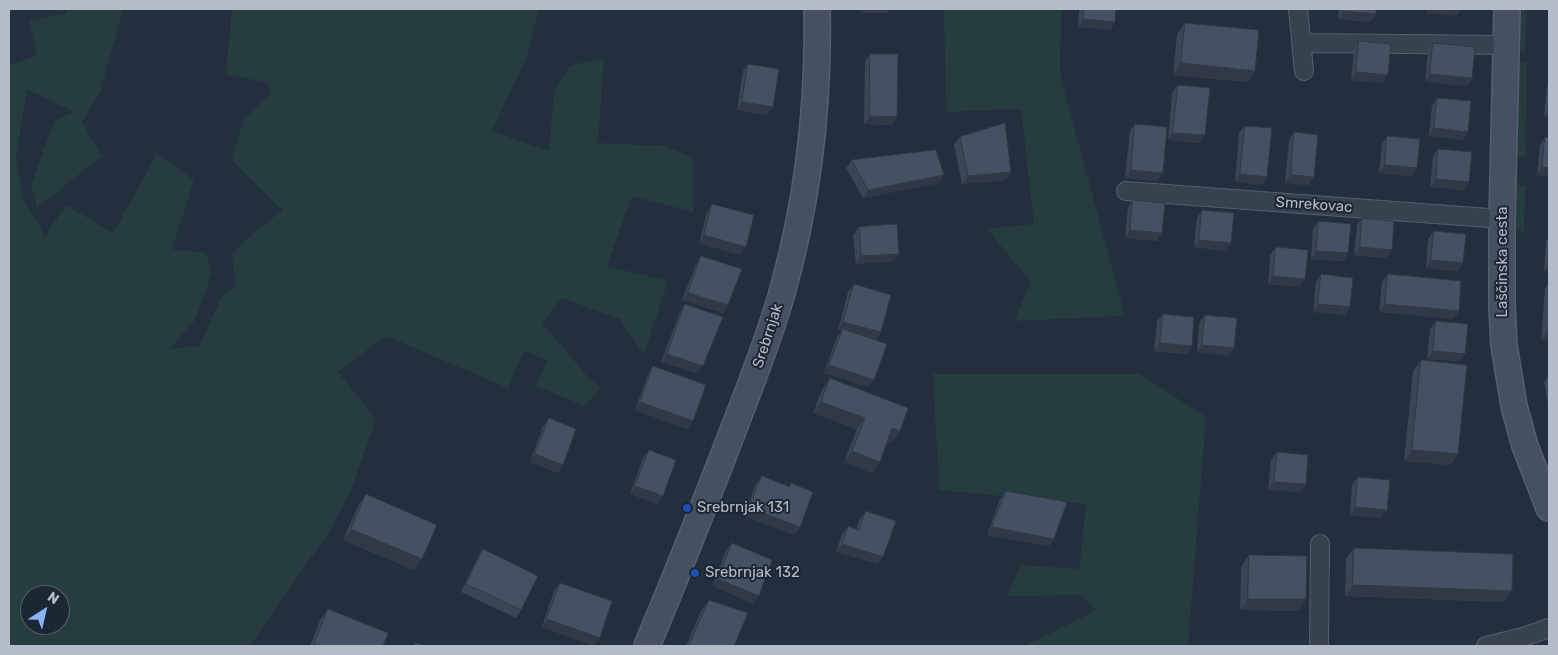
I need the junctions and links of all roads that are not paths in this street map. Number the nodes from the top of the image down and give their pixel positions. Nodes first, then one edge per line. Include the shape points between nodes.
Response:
1 (818, 9) edge
2 (1298, 9) edge
3 (1507, 9) edge
4 (1302, 44) junction
5 (1506, 45) junction
6 (1304, 71) dead end
7 (1126, 191) dead end
8 (1502, 219) junction
9 (1549, 508) edge
10 (1320, 544) dead end
11 (1549, 628) edge
12 (647, 646) edge
13 (1319, 646) edge
14 (1486, 646) edge

1 - 12 main road, Srebrnjak via 808,170 782,293 714,482
2 - 4 street
3 - 5 main road, Laščinska cesta
4 - 5 street
4 - 6 street
5 - 8 main road, Laščinska cesta
7 - 8 street, Smrekovac
8 - 9 main road, Laščinska cesta via 1505,354 1525,446
10 - 13 street
11 - 14 street

